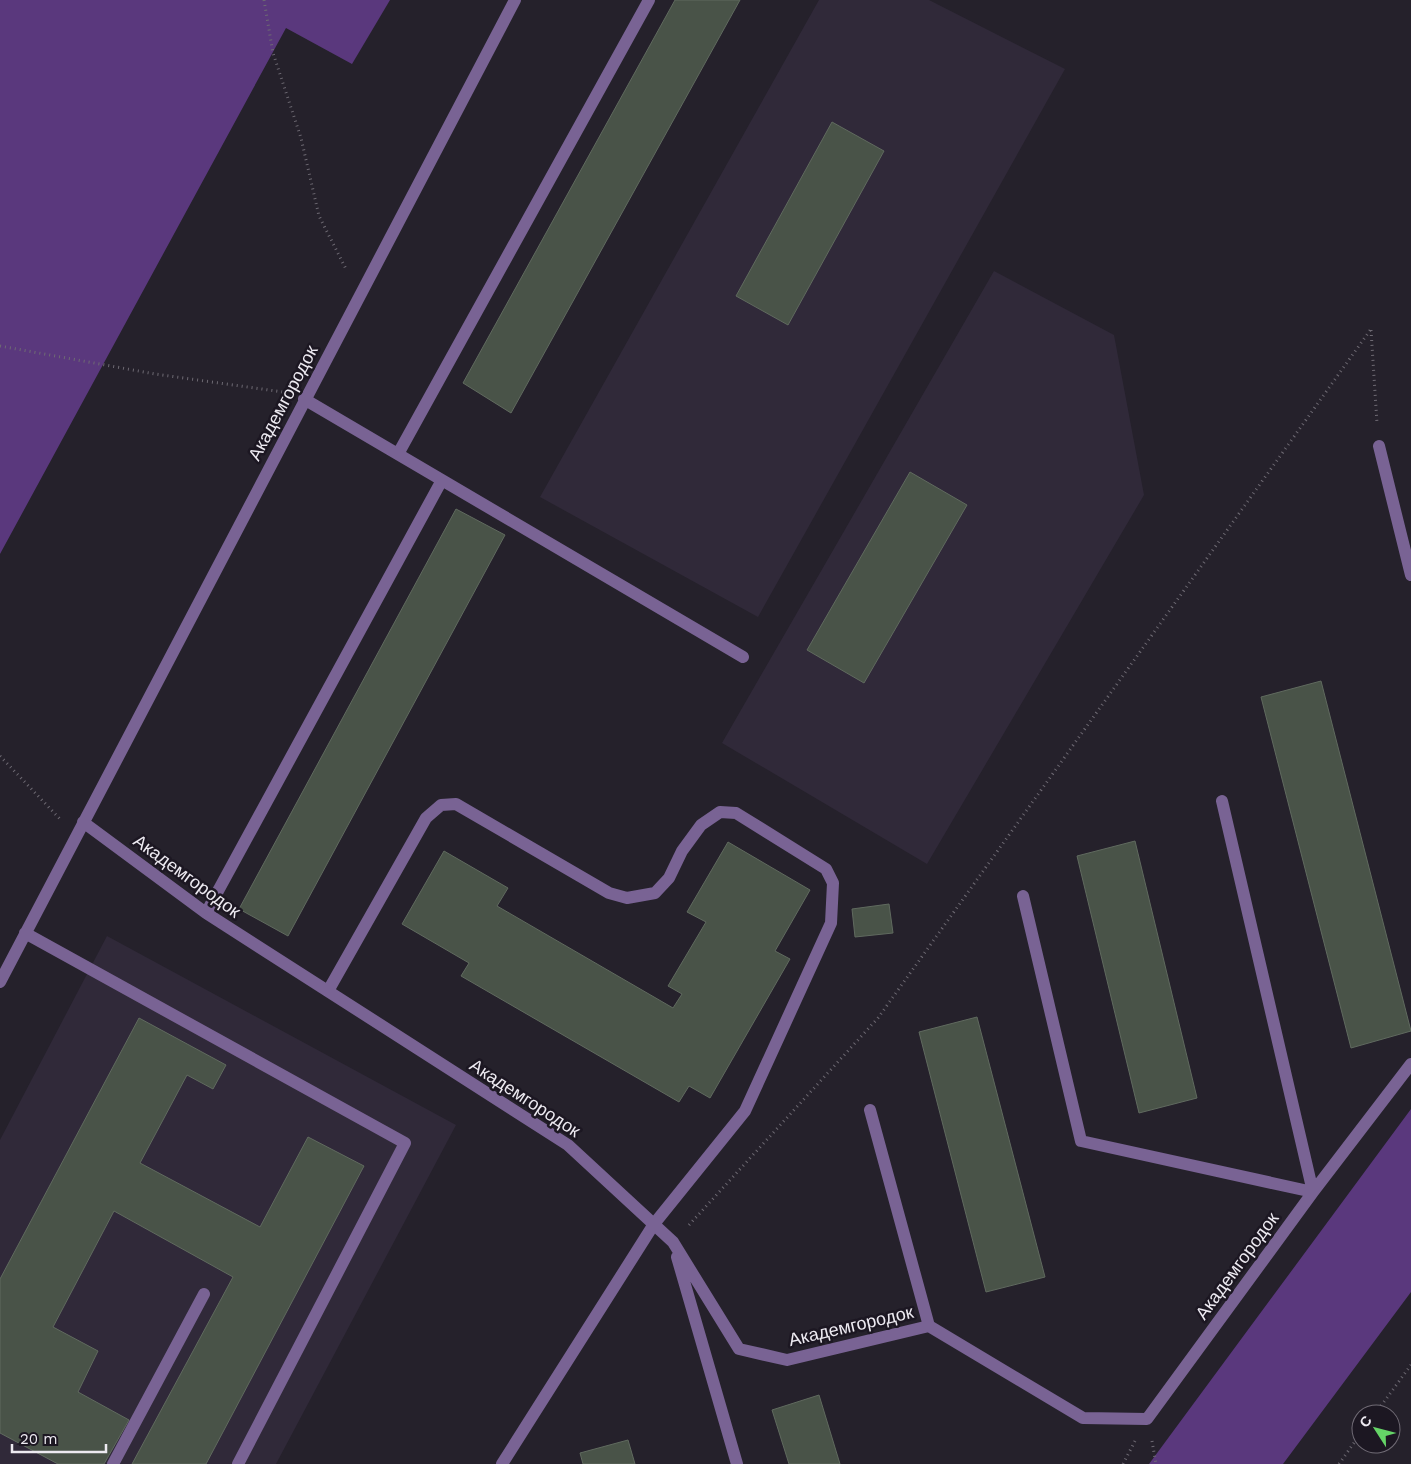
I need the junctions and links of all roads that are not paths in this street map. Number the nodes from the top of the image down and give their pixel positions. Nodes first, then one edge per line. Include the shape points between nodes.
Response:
1 (515, 0) edge
2 (649, 0) edge
3 (304, 399) junction
4 (1379, 446) road end
5 (398, 454) junction
6 (442, 480) junction
7 (1411, 575) edge
8 (743, 657) dead end
9 (1222, 801) dead end
10 (83, 822) junction
11 (1023, 896) dead end
12 (206, 913) junction
13 (25, 933) junction
14 (0, 982) edge
15 (328, 992) junction
16 (1411, 1064) edge
17 (870, 1110) dead end
18 (1313, 1192) junction
19 (654, 1224) junction
20 (673, 1242) junction
21 (204, 1294) dead end
22 (929, 1326) junction
23 (112, 1464) edge
24 (238, 1464) edge
25 (502, 1464) edge
26 (737, 1464) edge

1 - 3 street, Академгородок
2 - 5 street
3 - 5 street
3 - 10 street, Академгородок
4 - 7 street
5 - 6 street
6 - 8 street
6 - 12 street
9 - 18 street
10 - 12 street, Академгородок
10 - 13 street, Академгородок
11 - 18 street via 1081,1141
12 - 15 street, Академгородок
13 - 14 street, Академгородок
13 - 24 street via 405,1143
15 - 19 street, Академгородок via 568,1145
15 - 19 street via 426,818 441,805 456,804 609,894 627,898 654,893 669,878 701,825 720,812 736,813 826,869 833,883 831,923 745,1111
16 - 18 street, Академгородок
17 - 22 street
18 - 22 street, Академгородок via 1147,1419 1083,1418
19 - 20 street, Академгородок
19 - 25 street
20 - 22 street, Академгородок via 739,1349 787,1360
20 - 26 street
21 - 23 street

